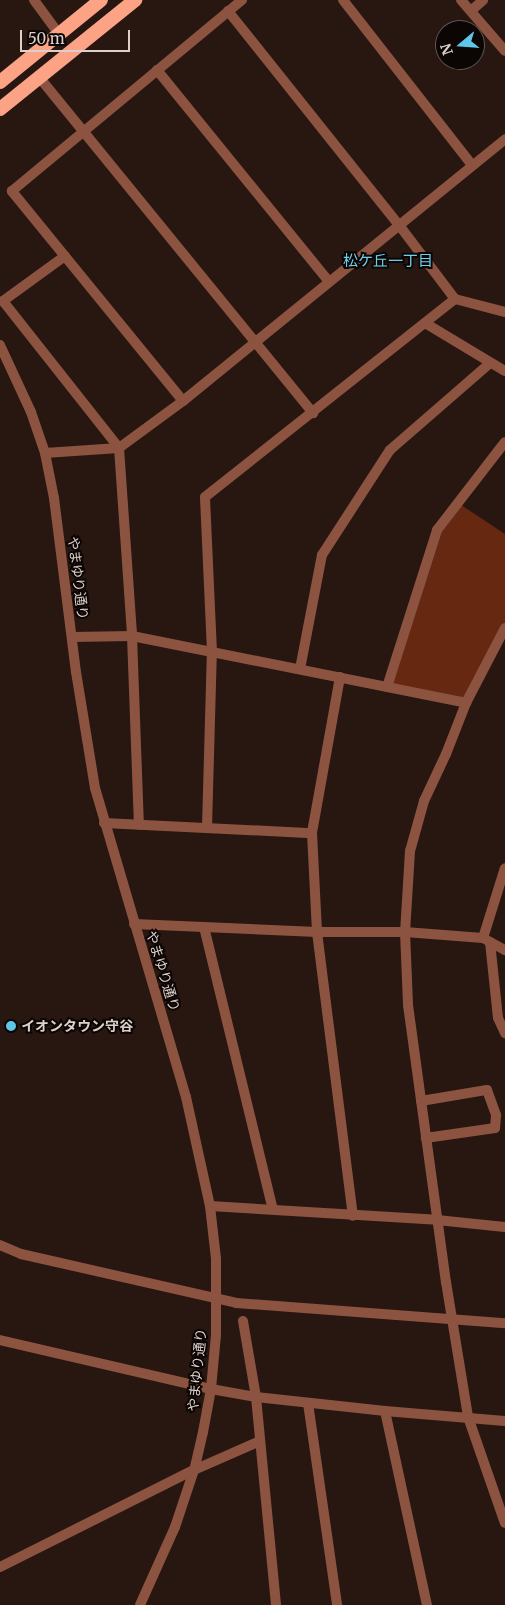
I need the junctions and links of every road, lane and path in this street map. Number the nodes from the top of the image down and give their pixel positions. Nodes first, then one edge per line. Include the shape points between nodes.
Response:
1 (34, 0) edge
2 (101, 0) edge
3 (135, 0) edge
4 (242, 0) edge
5 (343, 0) edge
6 (461, 0) edge
7 (483, 0) edge
8 (472, 10) junction
9 (228, 11) junction
10 (59, 34) junction
11 (505, 51) edge
12 (157, 70) junction
13 (39, 77) junction
14 (0, 82) edge
15 (0, 109) edge
16 (83, 132) junction
17 (505, 139) edge
18 (472, 165) junction
19 (399, 225) junction
20 (64, 256) junction
21 (329, 282) junction
22 (455, 299) junction
23 (505, 312) edge
24 (425, 323) junction
25 (255, 342) junction
26 (0, 345) edge
27 (490, 363) junction
28 (505, 371) edge
29 (183, 401) junction
30 (313, 413) junction
31 (505, 442) edge
32 (119, 448) junction
33 (45, 453) junction
34 (505, 628) edge
35 (132, 636) junction
36 (72, 637) junction
37 (212, 652) junction
38 (300, 670) junction
39 (340, 677) junction
40 (387, 687) junction
41 (466, 703) junction
42 (104, 823) junction
43 (139, 825) junction
44 (206, 827) junction
45 (312, 834) junction
46 (505, 868) edge
47 (134, 924) junction
48 (204, 927) junction
49 (317, 932) junction
50 (405, 932) junction
51 (486, 940) junction
52 (505, 950) edge
53 (501, 1020) edge
54 (505, 1033) edge
55 (421, 1101) junction
56 (426, 1138) junction
57 (210, 1206) junction
58 (272, 1209) junction
59 (353, 1216) junction
60 (437, 1220) junction
61 (505, 1227) edge
62 (0, 1245) edge
63 (217, 1299) junction
64 (451, 1318) junction
65 (243, 1321) dead end
66 (505, 1323) edge
67 (0, 1340) edge
68 (211, 1389) junction
69 (256, 1396) junction
70 (308, 1403) junction
71 (385, 1411) junction
72 (468, 1417) junction
73 (505, 1421) edge
74 (260, 1441) junction
75 (194, 1470) junction
76 (505, 1523) edge
77 (0, 1567) edge
78 (140, 1605) edge
79 (276, 1605) edge
80 (337, 1605) edge
81 (427, 1605) edge

1 - 10 street
2 - 10 highway
3 - 13 highway
4 - 9 street
5 - 18 street
6 - 8 street
7 - 8 street
8 - 11 street
9 - 12 street
9 - 19 street
10 - 14 highway
12 - 16 street
12 - 21 street
13 - 15 highway
13 - 16 street
16 - 20 street via 12,191
16 - 25 street
17 - 18 street
18 - 19 street
19 - 21 street
19 - 22 street
20 - 29 street
20 - 32 street via 3,301
21 - 25 street
22 - 23 street
22 - 24 street
24 - 27 street
24 - 30 street
25 - 29 street
25 - 30 street
26 - 33 street, やまゆり通り via 31,412
27 - 28 street
27 - 38 street via 390,450 322,555
29 - 32 street
30 - 37 street via 205,497
31 - 40 street via 437,530
32 - 33 street
32 - 35 street
33 - 36 street, やまゆり通り
34 - 41 street
35 - 36 street
35 - 37 street
35 - 43 street
36 - 42 street, やまゆり通り via 87,748
37 - 38 street
37 - 44 street
38 - 39 street
39 - 40 street
39 - 45 street
40 - 41 street
41 - 50 street via 424,800 410,851
42 - 43 street
42 - 47 street, やまゆり通り
43 - 44 street
44 - 45 street
45 - 49 street
46 - 51 street
47 - 48 street
47 - 57 street, やまゆり通り via 186,1098
48 - 49 street
48 - 58 street
49 - 50 street
49 - 59 street
50 - 51 street
50 - 55 street via 408,1005
51 - 52 street
51 - 53 street
53 - 54 street
55 - 56 street
55 - 56 street via 487,1090 496,1115 495,1128
56 - 60 street
57 - 58 street
57 - 63 street, やまゆり通り
58 - 59 street
59 - 60 street
60 - 61 street
60 - 64 street
62 - 63 street via 21,1254
63 - 64 street
63 - 68 street, やまゆり通り
64 - 66 street
64 - 72 street
65 - 69 street
67 - 68 street
68 - 69 street
68 - 75 street, やまゆり通り
69 - 70 street
69 - 74 street
70 - 71 street
70 - 80 street
71 - 72 street
71 - 81 street
72 - 73 street
72 - 76 street
74 - 75 street
74 - 79 street
75 - 77 street
75 - 78 street, やまゆり通り via 175,1527

